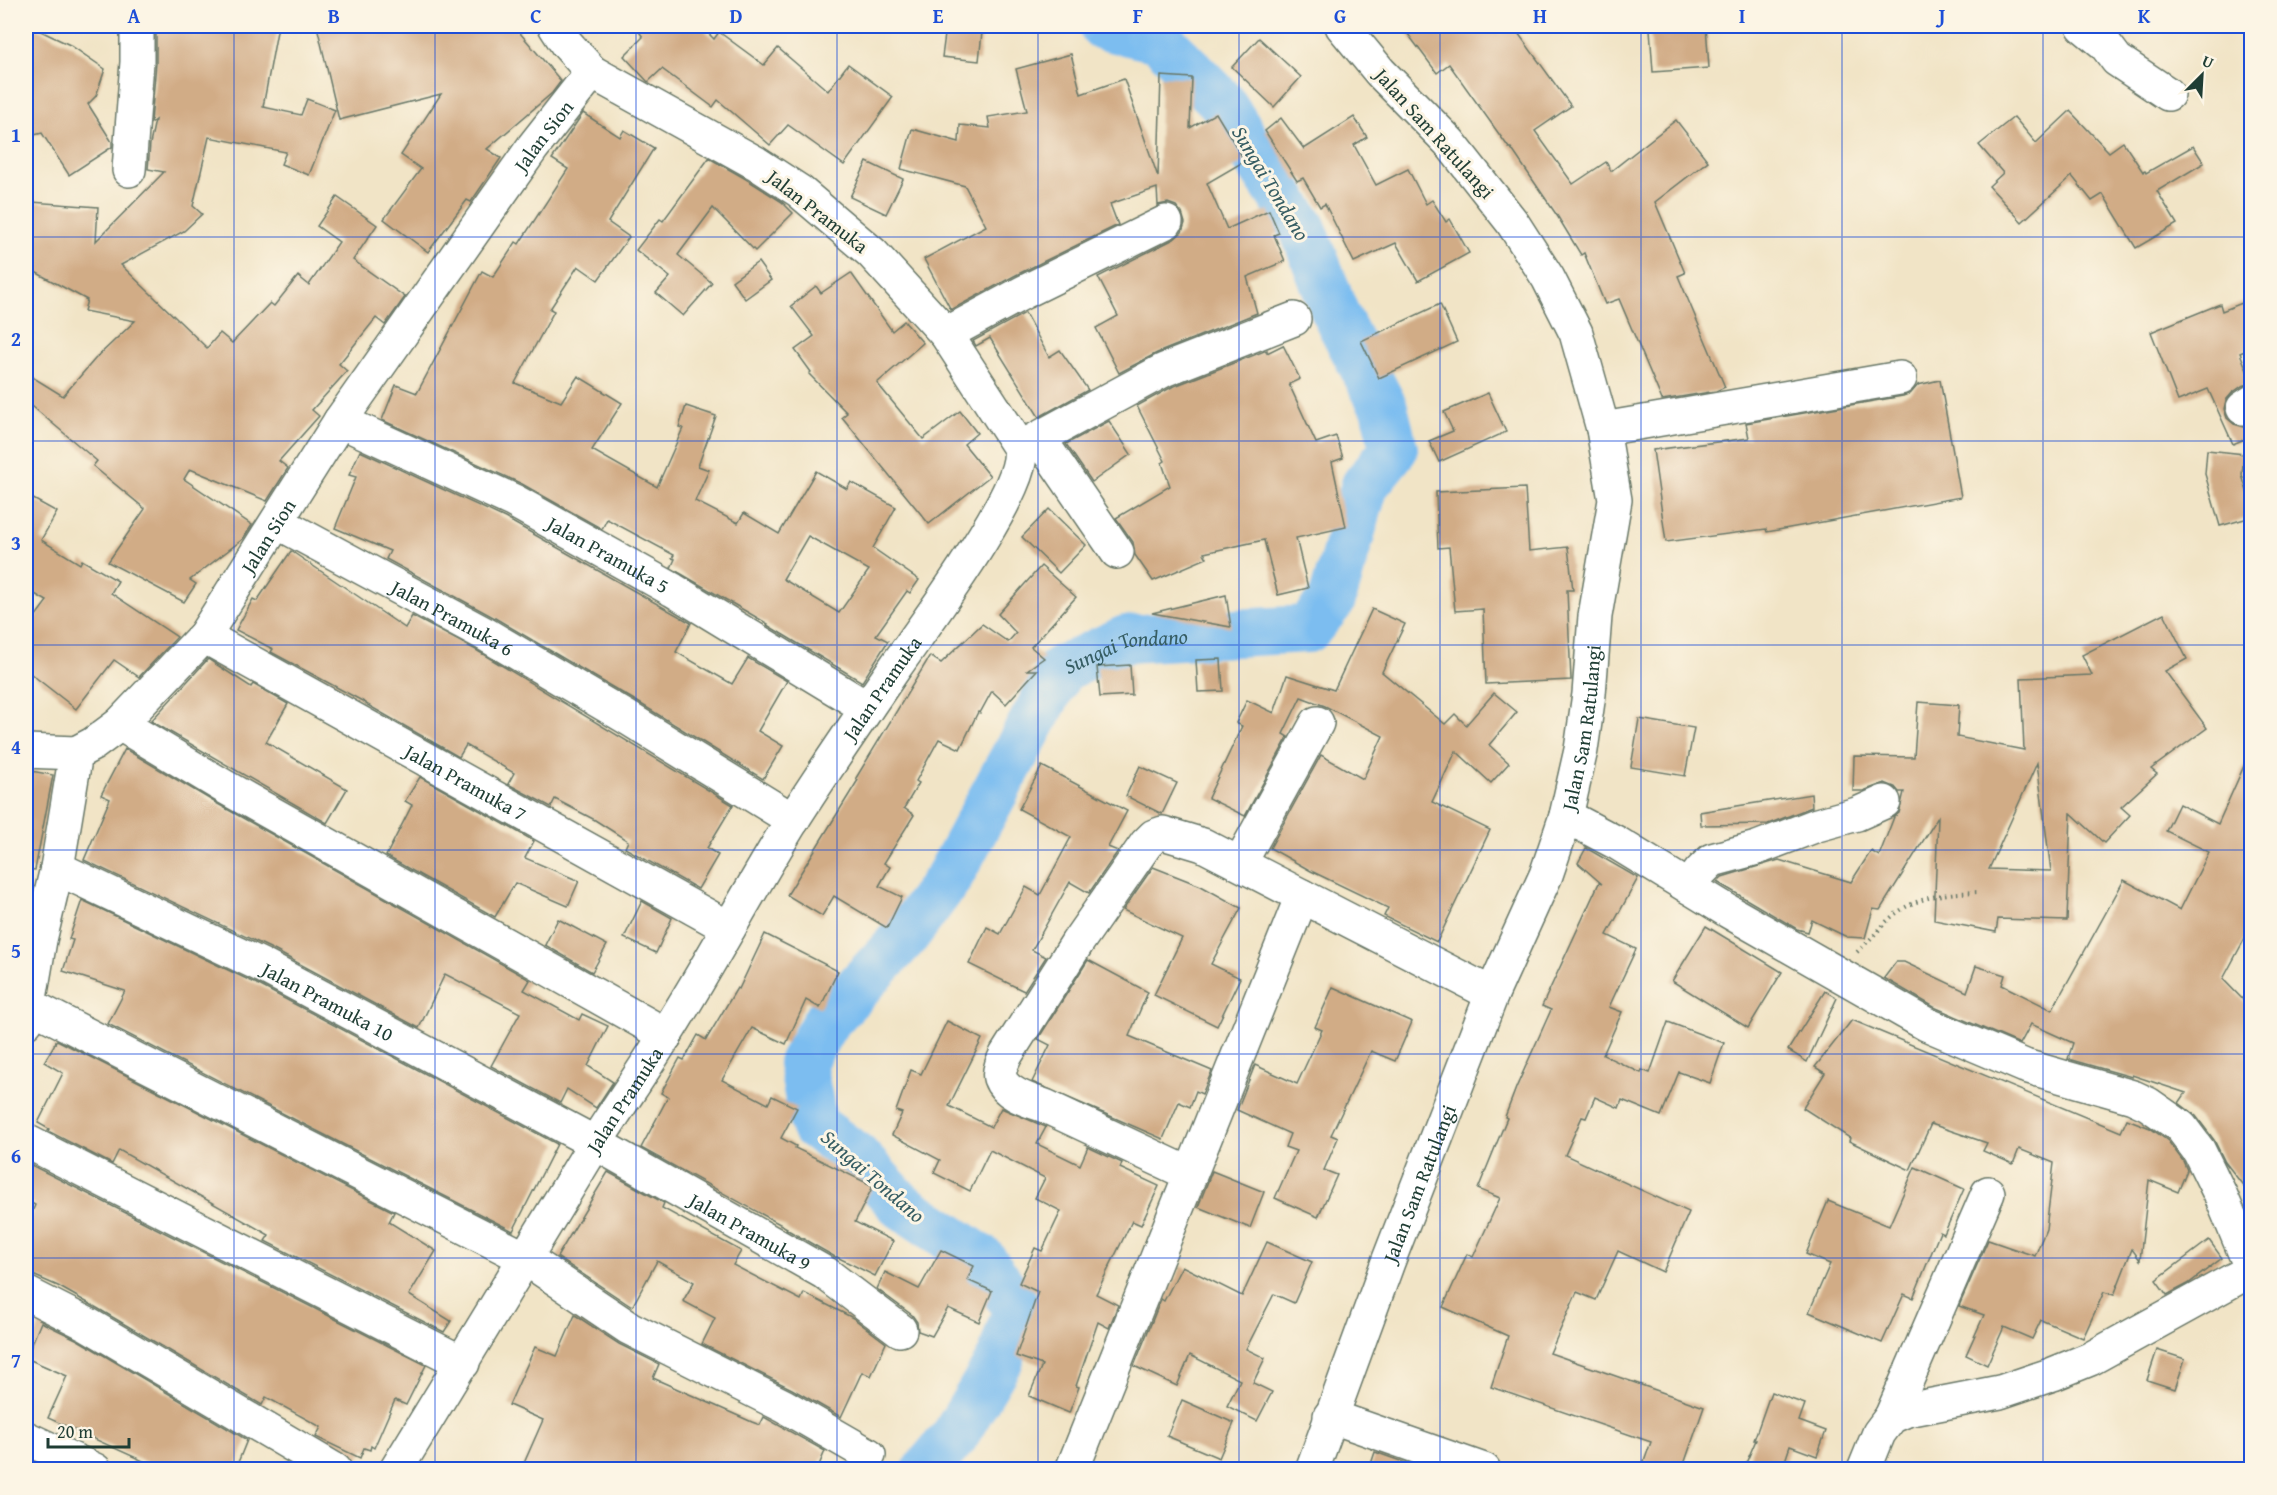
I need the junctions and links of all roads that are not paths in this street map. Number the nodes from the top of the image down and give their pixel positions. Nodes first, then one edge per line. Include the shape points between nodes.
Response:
1 (137, 26) edge
2 (555, 26) edge
3 (1342, 26) edge
4 (2082, 26) edge
5 (592, 72) junction
6 (2168, 94) dead end
7 (129, 170) dead end
8 (1166, 222) dead end
9 (1294, 319) dead end
10 (946, 334) junction
11 (1900, 378) dead end
12 (340, 421) junction
13 (1603, 429) junction
14 (1030, 443) junction
15 (276, 522) junction
16 (1118, 552) dead end
17 (204, 636) junction
18 (867, 708) junction
19 (1317, 723) dead end
20 (120, 724) junction
21 (26, 751) edge
22 (76, 753) junction
23 (1884, 802) dead end
24 (1566, 816) junction
25 (793, 820) junction
26 (1240, 863) junction
27 (57, 868) junction
28 (1689, 886) junction
29 (1302, 896) junction
30 (729, 928) junction
31 (1492, 994) junction
32 (27, 1014) edge
33 (666, 1035) junction
34 (26, 1141) edge
35 (595, 1143) junction
36 (1190, 1174) junction
37 (1988, 1193) dead end
38 (525, 1258) junction
39 (2252, 1270) edge
40 (2252, 1276) edge
41 (26, 1293) edge
42 (900, 1330) dead end
43 (463, 1363) junction
44 (1330, 1416) junction
45 (1891, 1417) junction
46 (26, 1438) edge
47 (869, 1455) dead end
48 (95, 1470) edge
49 (335, 1470) edge
50 (396, 1470) edge
51 (1072, 1470) edge
52 (1312, 1470) edge
53 (1484, 1470) edge
54 (1864, 1470) edge

1 - 7 street
2 - 5 street, Jalan Pramuka
3 - 13 street, Jalan Sam Ratulangi via 1380,72 1449,142 1512,222 1548,278 1576,333
4 - 6 street via 2105,44 2117,60
5 - 10 street, Jalan Pramuka via 799,191 872,253
5 - 12 street, Jalan Sion via 533,147
8 - 10 street
9 - 14 street via 1164,370
10 - 14 street, Jalan Pramuka
11 - 13 street
12 - 15 street, Jalan Sion
12 - 18 street, Jalan Pramuka 5 via 514,501 673,590
13 - 24 street, Jalan Sam Ratulangi via 1615,500 1595,616 1581,750
14 - 16 street
14 - 18 street, Jalan Pramuka via 993,520
15 - 17 street, Jalan Sion
15 - 25 street, Jalan Pramuka 6 via 485,634
17 - 20 street, Jalan Sion
17 - 30 street, Jalan Pramuka 7
18 - 25 street, Jalan Pramuka
19 - 26 street
20 - 22 street, Jalan Sion
20 - 33 street
21 - 22 street
22 - 27 street
23 - 28 street via 1757,848 1712,860
24 - 28 street
24 - 31 street, Jalan Sam Ratulangi via 1546,875
25 - 30 street, Jalan Pramuka
26 - 29 street
26 - 36 street via 1203,845 1163,833 1154,836 1120,878 1000,1068 1000,1078 1020,1097
27 - 32 street
27 - 35 street, Jalan Pramuka 10 via 263,966
28 - 39 street via 1926,1024 2025,1066 2141,1100 2166,1116 2181,1127 2199,1151
29 - 31 street
29 - 36 street
30 - 33 street, Jalan Pramuka
31 - 44 street, Jalan Sam Ratulangi
32 - 38 street
33 - 35 street, Jalan Pramuka
34 - 43 street
35 - 38 street, Jalan Pramuka
35 - 42 street, Jalan Pramuka 9 via 825,1273
36 - 51 street
37 - 45 street
38 - 43 street, Jalan Pramuka
38 - 47 street via 630,1328 784,1406
40 - 45 street via 2241,1276 2090,1359 2053,1374 2000,1392 1907,1410
41 - 49 street via 87,1324
43 - 50 street, Jalan Pramuka
44 - 52 street, Jalan Sam Ratulangi
44 - 53 street
45 - 54 street via 1879,1433
46 - 48 street

